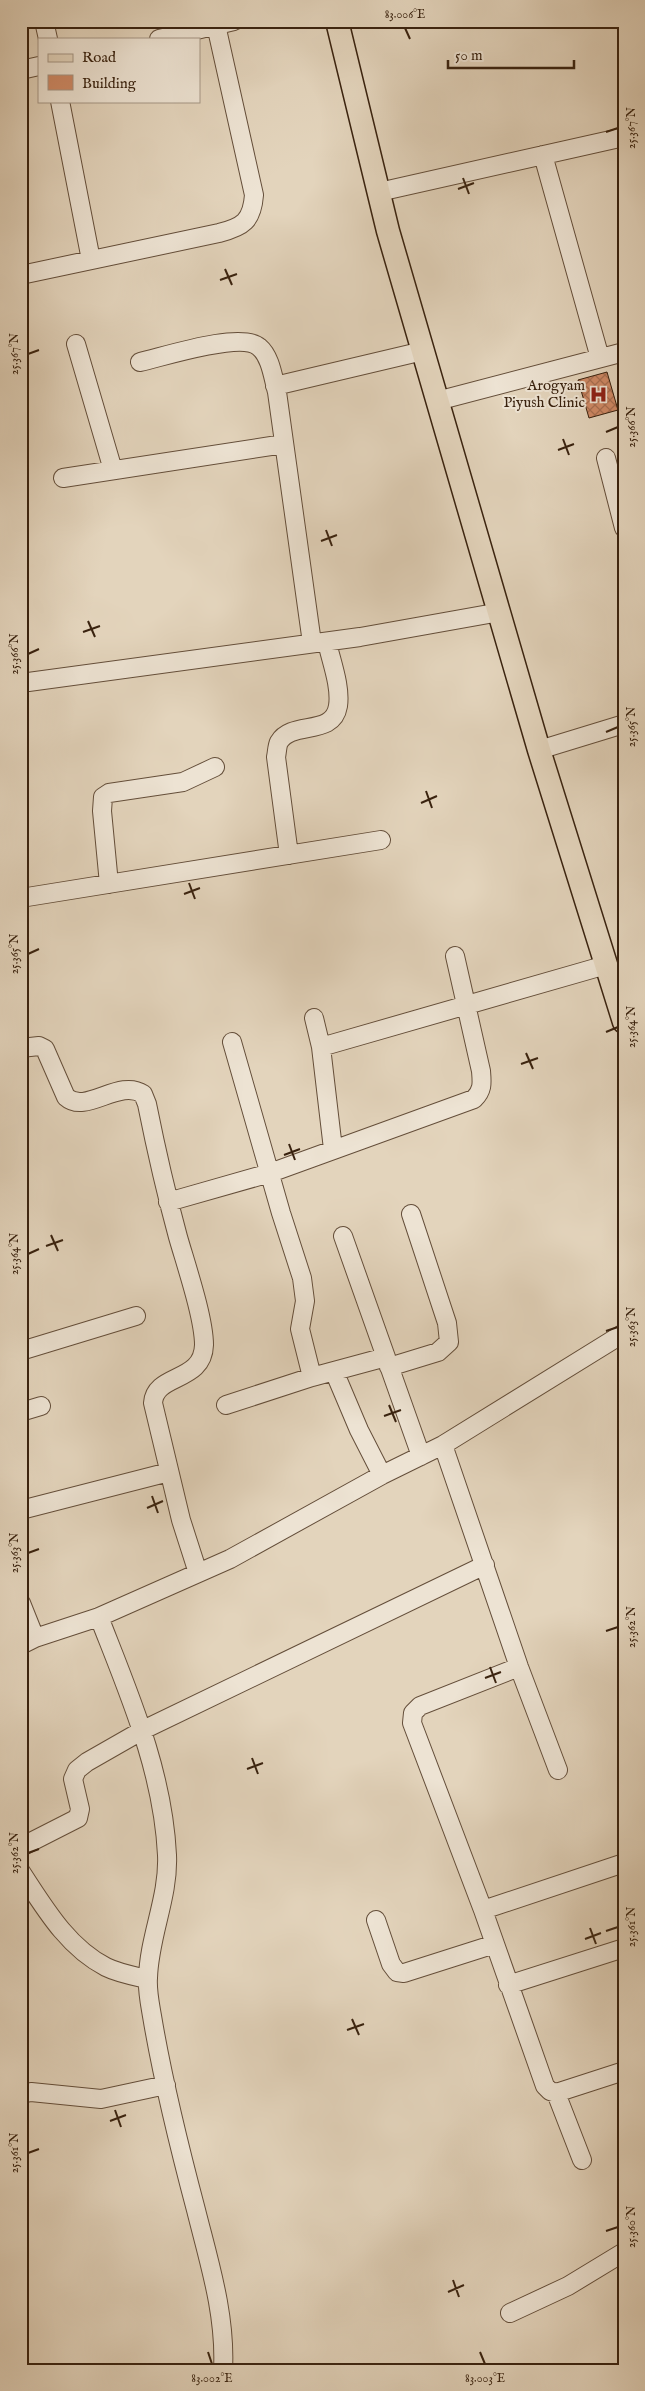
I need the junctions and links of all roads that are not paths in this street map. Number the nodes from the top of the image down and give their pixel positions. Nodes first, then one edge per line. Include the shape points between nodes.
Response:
1 (44, 21) edge
2 (234, 21) edge
3 (337, 21) edge
4 (216, 25) junction
5 (48, 38) edge
6 (163, 38) edge
7 (38, 66) edge
8 (21, 70) edge
9 (60, 102) edge
10 (624, 137) edge
11 (543, 155) junction
12 (379, 192) junction
13 (91, 260) junction
14 (21, 275) edge
15 (76, 344) dead end
16 (423, 352) junction
17 (624, 352) edge
18 (600, 358) junction
19 (140, 362) dead end
20 (275, 386) junction
21 (437, 402) junction
22 (284, 444) junction
23 (606, 458) dead end
24 (113, 470) junction
25 (63, 478) dead end
26 (624, 528) edge
27 (500, 612) junction
28 (319, 642) junction
29 (21, 683) edge
30 (624, 724) edge
31 (540, 750) junction
32 (215, 767) dead end
33 (381, 840) dead end
34 (289, 855) junction
35 (109, 884) junction
36 (21, 898) edge
37 (455, 956) dead end
38 (606, 965) junction
39 (466, 1006) junction
40 (314, 1018) dead end
41 (624, 1022) edge
42 (232, 1042) dead end
43 (320, 1047) junction
44 (21, 1048) edge
45 (333, 1149) junction
46 (270, 1174) junction
47 (168, 1202) junction
48 (411, 1214) dead end
49 (344, 1236) dead end
50 (136, 1316) dead end
51 (624, 1333) edge
52 (21, 1351) edge
53 (388, 1362) junction
54 (334, 1371) junction
55 (312, 1377) junction
56 (226, 1405) dead end
57 (40, 1406) dead end
58 (21, 1412) edge
59 (443, 1445) junction
60 (420, 1456) junction
61 (169, 1472) junction
62 (382, 1475) junction
63 (21, 1510) edge
64 (486, 1565) junction
65 (198, 1573) junction
66 (21, 1603) edge
67 (99, 1617) junction
68 (28, 1641) edge
69 (519, 1667) junction
70 (143, 1730) junction
71 (558, 1770) dead end
72 (21, 1847) edge
73 (624, 1863) edge
74 (21, 1872) edge
75 (484, 1910) junction
76 (376, 1920) dead end
77 (495, 1944) junction
78 (624, 1948) edge
79 (148, 1979) junction
80 (508, 1985) junction
81 (624, 2071) edge
82 (166, 2085) junction
83 (556, 2093) junction
84 (21, 2094) edge
85 (582, 2160) dead end
86 (624, 2252) edge
87 (510, 2313) dead end
88 (223, 2370) edge

1 - 5 street
2 - 4 street
3 - 12 main road
4 - 6 street
4 - 13 street via 250,176 253,209 246,222 234,229
7 - 8 street
9 - 13 street
10 - 11 street
11 - 12 street
11 - 18 street
12 - 16 main road
13 - 14 street
15 - 24 street
16 - 20 street
16 - 21 main road
17 - 18 street
18 - 21 street
19 - 20 street via 246,340 258,346 267,358
20 - 22 street
21 - 27 main road
22 - 24 street
22 - 28 street
23 - 26 street
24 - 25 street
27 - 28 street
27 - 31 main road
28 - 29 street
28 - 34 street via 338,693 338,706 327,724 288,733 278,743 276,757
30 - 31 street
31 - 38 main road
32 - 35 street via 183,782 109,793 103,797
33 - 34 street
34 - 35 street
35 - 36 street
37 - 39 street
38 - 39 street
38 - 41 main road
39 - 43 street
39 - 45 street via 482,1071 480,1093 474,1099
40 - 43 street
42 - 46 street
43 - 45 street
44 - 47 street via 39,1046 45,1049 71,1102 128,1089 143,1094
45 - 46 street
46 - 47 street
46 - 55 street via 302,1278 305,1301 300,1329
47 - 61 street via 204,1346 202,1358 194,1369 160,1386 154,1394 153,1403
48 - 53 street via 447,1323 449,1342 438,1352
49 - 53 street
50 - 52 street
51 - 59 street
53 - 54 street
53 - 60 street
54 - 55 street
54 - 62 street
55 - 56 street
57 - 58 street
59 - 60 street
59 - 64 street
60 - 62 street
61 - 63 street
61 - 65 street via 180,1520
62 - 65 street via 230,1559
64 - 69 street
64 - 70 street
65 - 67 street
66 - 68 street
67 - 68 street
67 - 70 street
69 - 71 street
69 - 75 street via 420,1706 412,1723
70 - 72 street via 77,1770 73,1779 80,1809 78,1818
70 - 79 street via 154,1767 167,1856 164,1893
73 - 75 street
74 - 79 street via 52,1919 79,1948 106,1967
75 - 77 street
76 - 77 street via 391,1964 397,1972 404,1973
77 - 80 street
78 - 80 street
79 - 82 street
80 - 83 street via 545,2086
81 - 83 street
82 - 84 street via 101,2099 31,2092
82 - 88 street via 218,2297
83 - 85 street
86 - 87 street via 568,2286

